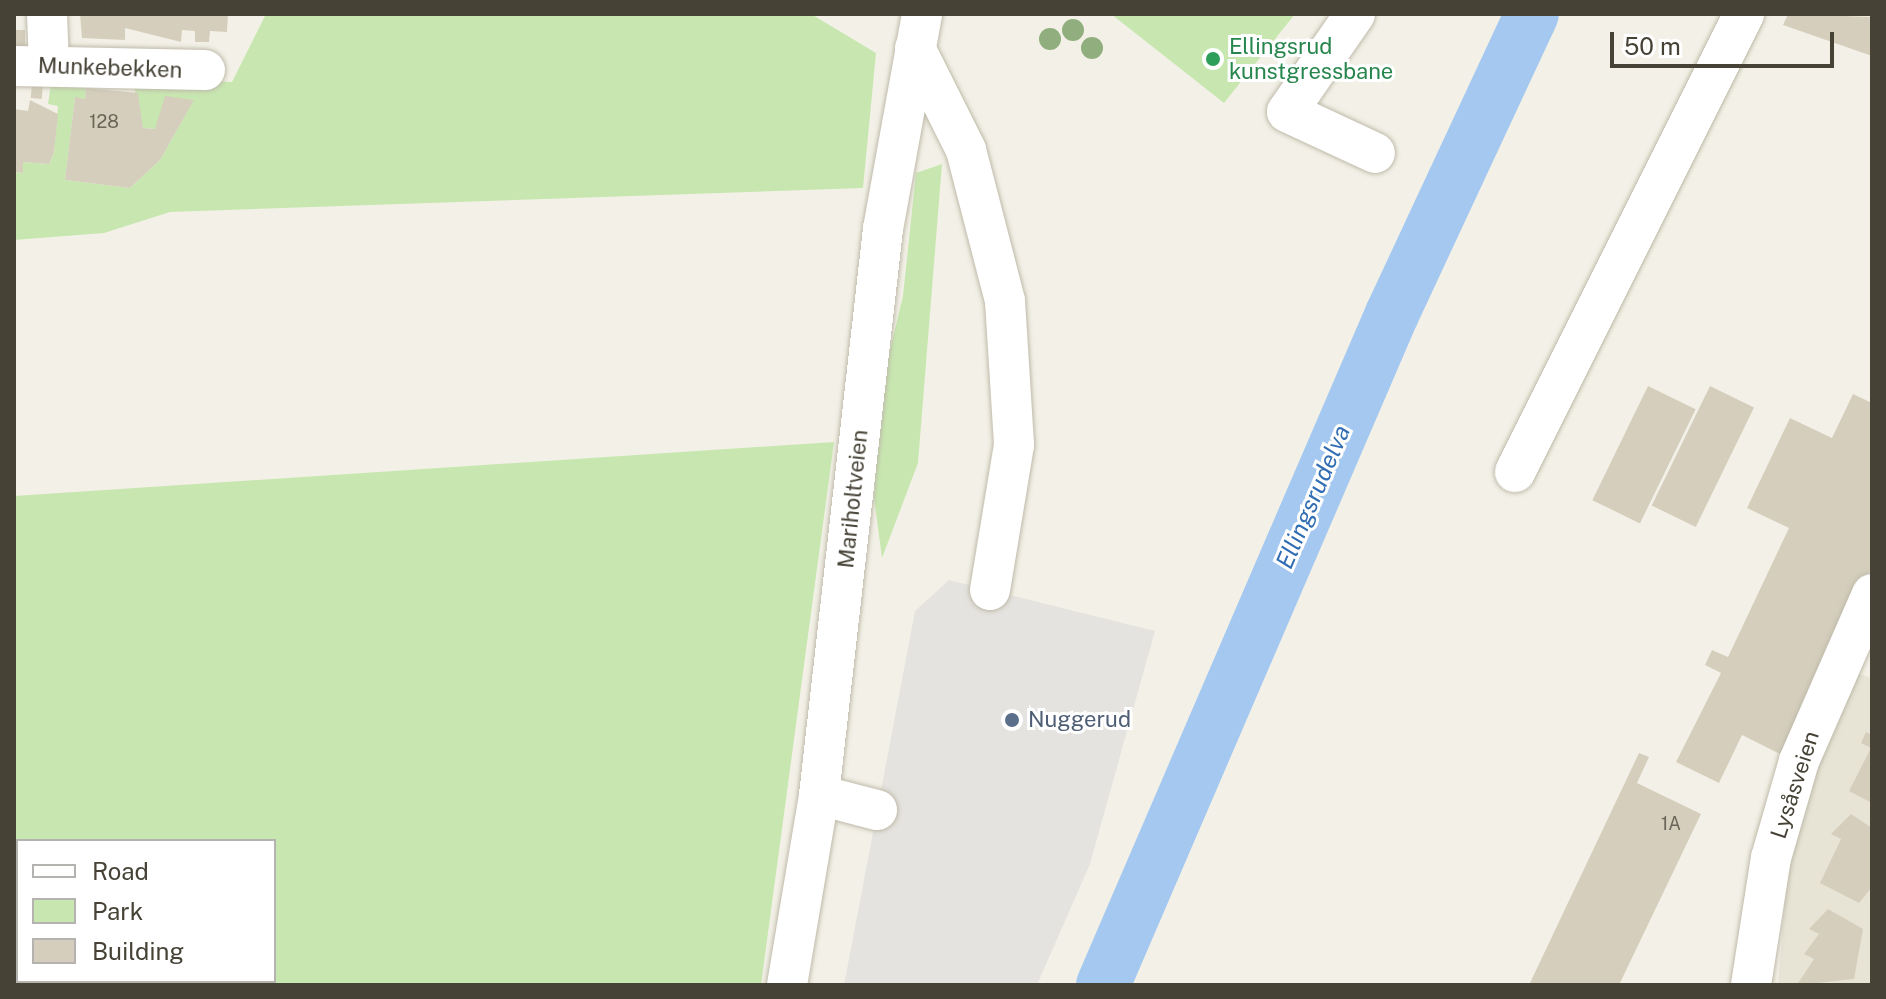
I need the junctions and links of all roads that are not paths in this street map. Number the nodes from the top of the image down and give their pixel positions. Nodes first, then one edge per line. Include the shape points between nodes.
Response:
1 (47, 14) edge
2 (1355, 14) edge
3 (1744, 14) edge
4 (914, 24) edge
5 (32, 66) edge
6 (205, 70) dead end
7 (1375, 153) dead end
8 (1515, 472) dead end
9 (990, 590) dead end
10 (1872, 594) edge
11 (819, 795) junction
12 (877, 810) dead end
13 (787, 985) edge
14 (1751, 985) edge

1 - 5 street
2 - 7 street via 1287,112
3 - 8 street
4 - 9 street via 966,150 1005,301 1014,445
4 - 11 street, Mariholtveien via 883,229
5 - 6 street, Munkebekken
10 - 14 street, Lysåsveien via 1799,761 1771,858
11 - 12 street
11 - 13 street, Mariholtveien

